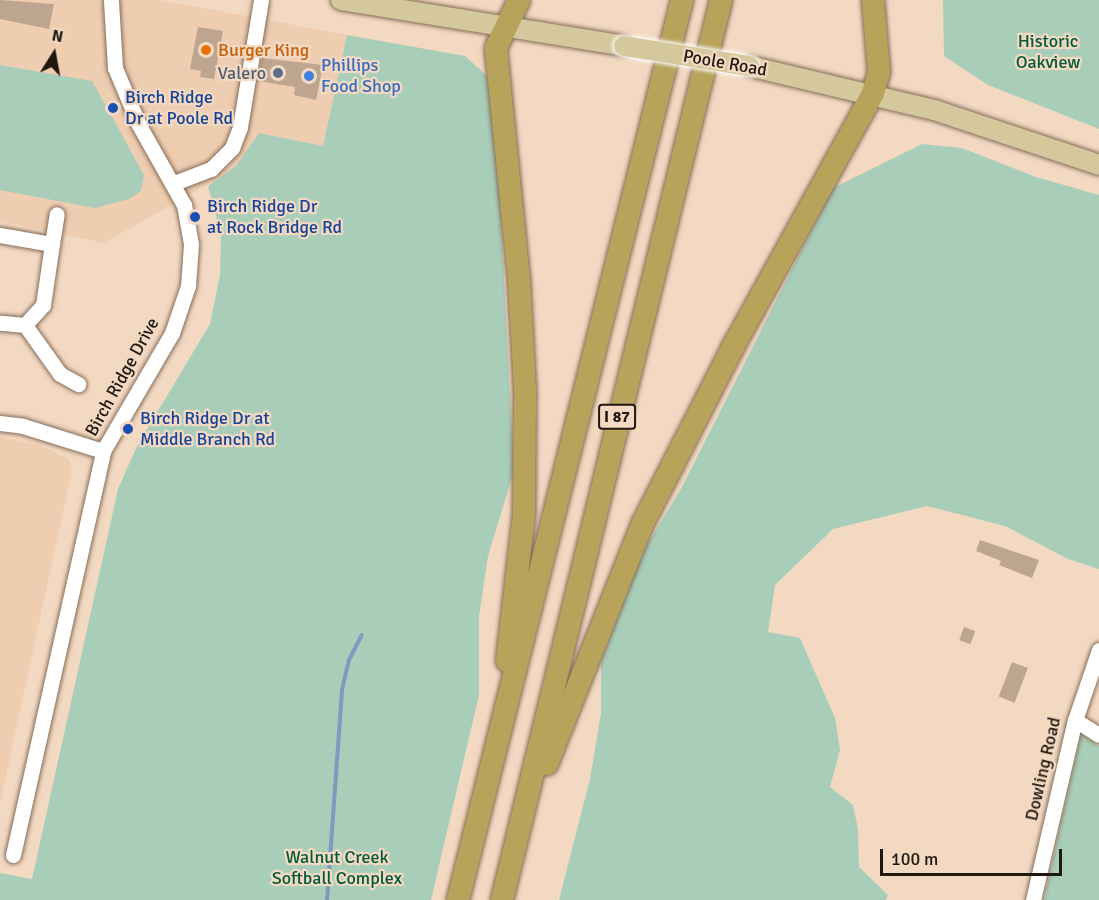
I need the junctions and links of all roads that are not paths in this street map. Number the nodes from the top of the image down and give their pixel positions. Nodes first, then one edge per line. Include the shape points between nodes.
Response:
1 (111, 0) edge
2 (261, 0) edge
3 (341, 0) edge
4 (519, 0) edge
5 (682, 0) edge
6 (720, 0) edge
7 (873, 0) edge
8 (506, 25) junction
9 (873, 93) junction
10 (1099, 165) edge
11 (174, 183) junction
12 (57, 214) dead end
13 (0, 235) edge
14 (52, 244) junction
15 (0, 323) edge
16 (25, 325) junction
17 (78, 384) dead end
18 (0, 423) edge
19 (103, 451) junction
20 (1099, 650) edge
21 (1075, 720) junction
22 (1099, 735) edge
23 (498, 743) junction
24 (518, 835) junction
25 (13, 855) dead end
26 (458, 900) edge
27 (502, 900) edge
28 (1033, 900) edge

1 - 11 street, Birch Ridge Drive via 115,68 138,125
2 - 11 street via 240,127 232,148 211,169
3 - 8 main road, Poole Road
4 - 8 highway
5 - 23 highway, I 87
6 - 24 highway, I 87
7 - 9 highway via 879,72
8 - 9 main road, Poole Road, bridge via 749,66
8 - 23 highway via 496,48 521,311 525,468
9 - 10 main road, Poole Road
9 - 24 highway via 733,347 643,523
11 - 19 street, Birch Ridge Drive via 184,205 191,244 188,286 172,333
12 - 14 street
13 - 14 street
14 - 16 street via 43,305
15 - 16 street
16 - 17 street via 60,374
18 - 19 street via 23,426
19 - 25 street, Birch Ridge Drive
20 - 21 street, Dowling Road
21 - 22 street
21 - 28 street, Dowling Road
23 - 26 highway, I 87
24 - 27 highway, I 87

